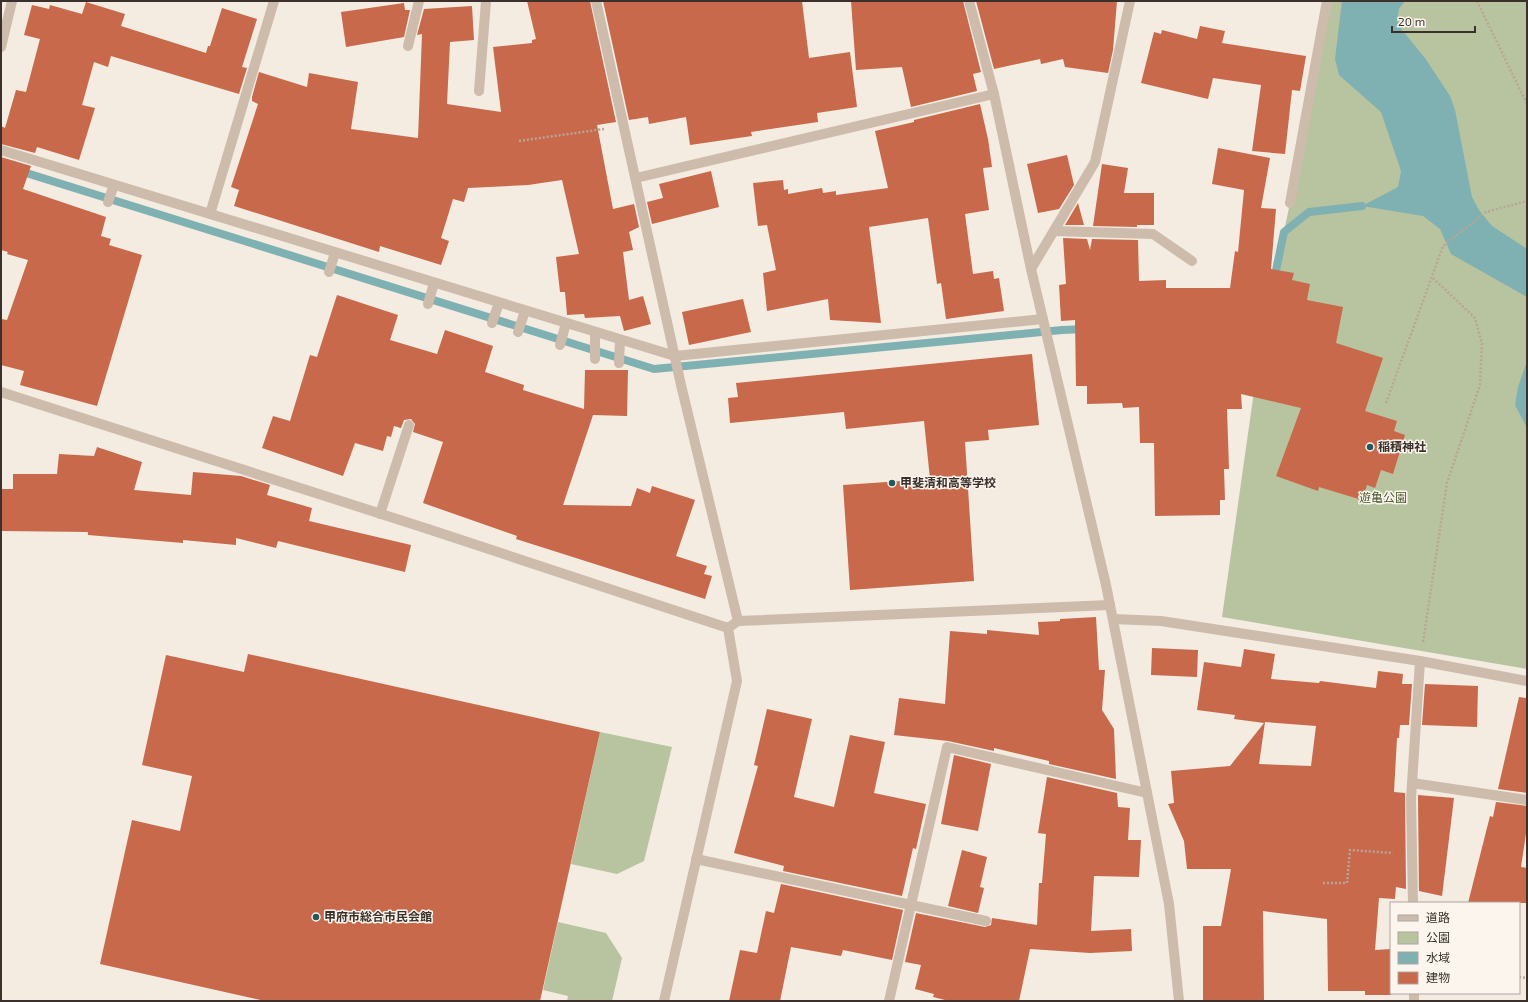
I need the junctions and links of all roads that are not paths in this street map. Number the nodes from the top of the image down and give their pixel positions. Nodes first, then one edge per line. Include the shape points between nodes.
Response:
1 (12, 1) edge
2 (274, 1) edge
3 (419, 1) edge
4 (486, 1) edge
5 (596, 1) edge
6 (969, 1) edge
7 (1130, 1) edge
8 (1327, 1) edge
9 (408, 46) dead end
10 (1, 47) edge
11 (479, 92) dead end
12 (994, 94) junction
13 (1, 150) edge
14 (636, 178) junction
15 (113, 188) junction
16 (108, 202) dead end
17 (1290, 203) dead end
18 (210, 214) junction
19 (1054, 231) junction
20 (1192, 261) dead end
21 (1031, 269) junction
22 (434, 283) junction
23 (499, 303) junction
24 (428, 304) dead end
25 (523, 316) junction
26 (494, 318) dead end
27 (1043, 321) junction
28 (566, 324) junction
29 (518, 332) dead end
30 (595, 332) junction
31 (620, 340) junction
32 (560, 345) dead end
33 (675, 357) junction
34 (595, 359) dead end
35 (619, 363) dead end
36 (1, 392) edge
37 (408, 425) dead end
38 (380, 514) junction
39 (1110, 605) junction
40 (1113, 619) junction
41 (738, 621) junction
42 (728, 628) junction
43 (1420, 661) junction
44 (1527, 681) edge
45 (1412, 783) junction
46 (1146, 793) junction
47 (1527, 800) edge
48 (696, 859) junction
49 (1412, 902) edge
50 (911, 905) junction
51 (986, 921) dead end
52 (664, 1001) edge
53 (889, 1001) edge
54 (1179, 1001) edge

1 - 10 street
2 - 18 street
3 - 9 street
4 - 11 street
5 - 14 street
6 - 12 street
7 - 19 street via 1095,162
8 - 17 street
12 - 14 street
12 - 21 street
13 - 15 street
14 - 33 street
15 - 16 street
15 - 18 street
18 - 22 street via 332,262
19 - 20 street via 1153,234
19 - 21 street
21 - 27 street
22 - 23 street
22 - 24 street
23 - 25 street
23 - 26 street
25 - 28 street
25 - 29 street
27 - 33 street
27 - 39 street
28 - 30 street
28 - 32 street
30 - 31 street
30 - 34 street
31 - 33 street
31 - 35 street
33 - 41 street
36 - 38 street
37 - 38 street
38 - 42 street
39 - 40 street
39 - 41 street
40 - 43 street via 1162,621
40 - 46 street
41 - 42 street
42 - 48 street via 737,681
43 - 44 street
43 - 45 street
45 - 47 street
45 - 49 street
46 - 50 street via 947,747
46 - 54 street via 1169,904
48 - 50 street
48 - 52 street
50 - 51 street
50 - 53 street

